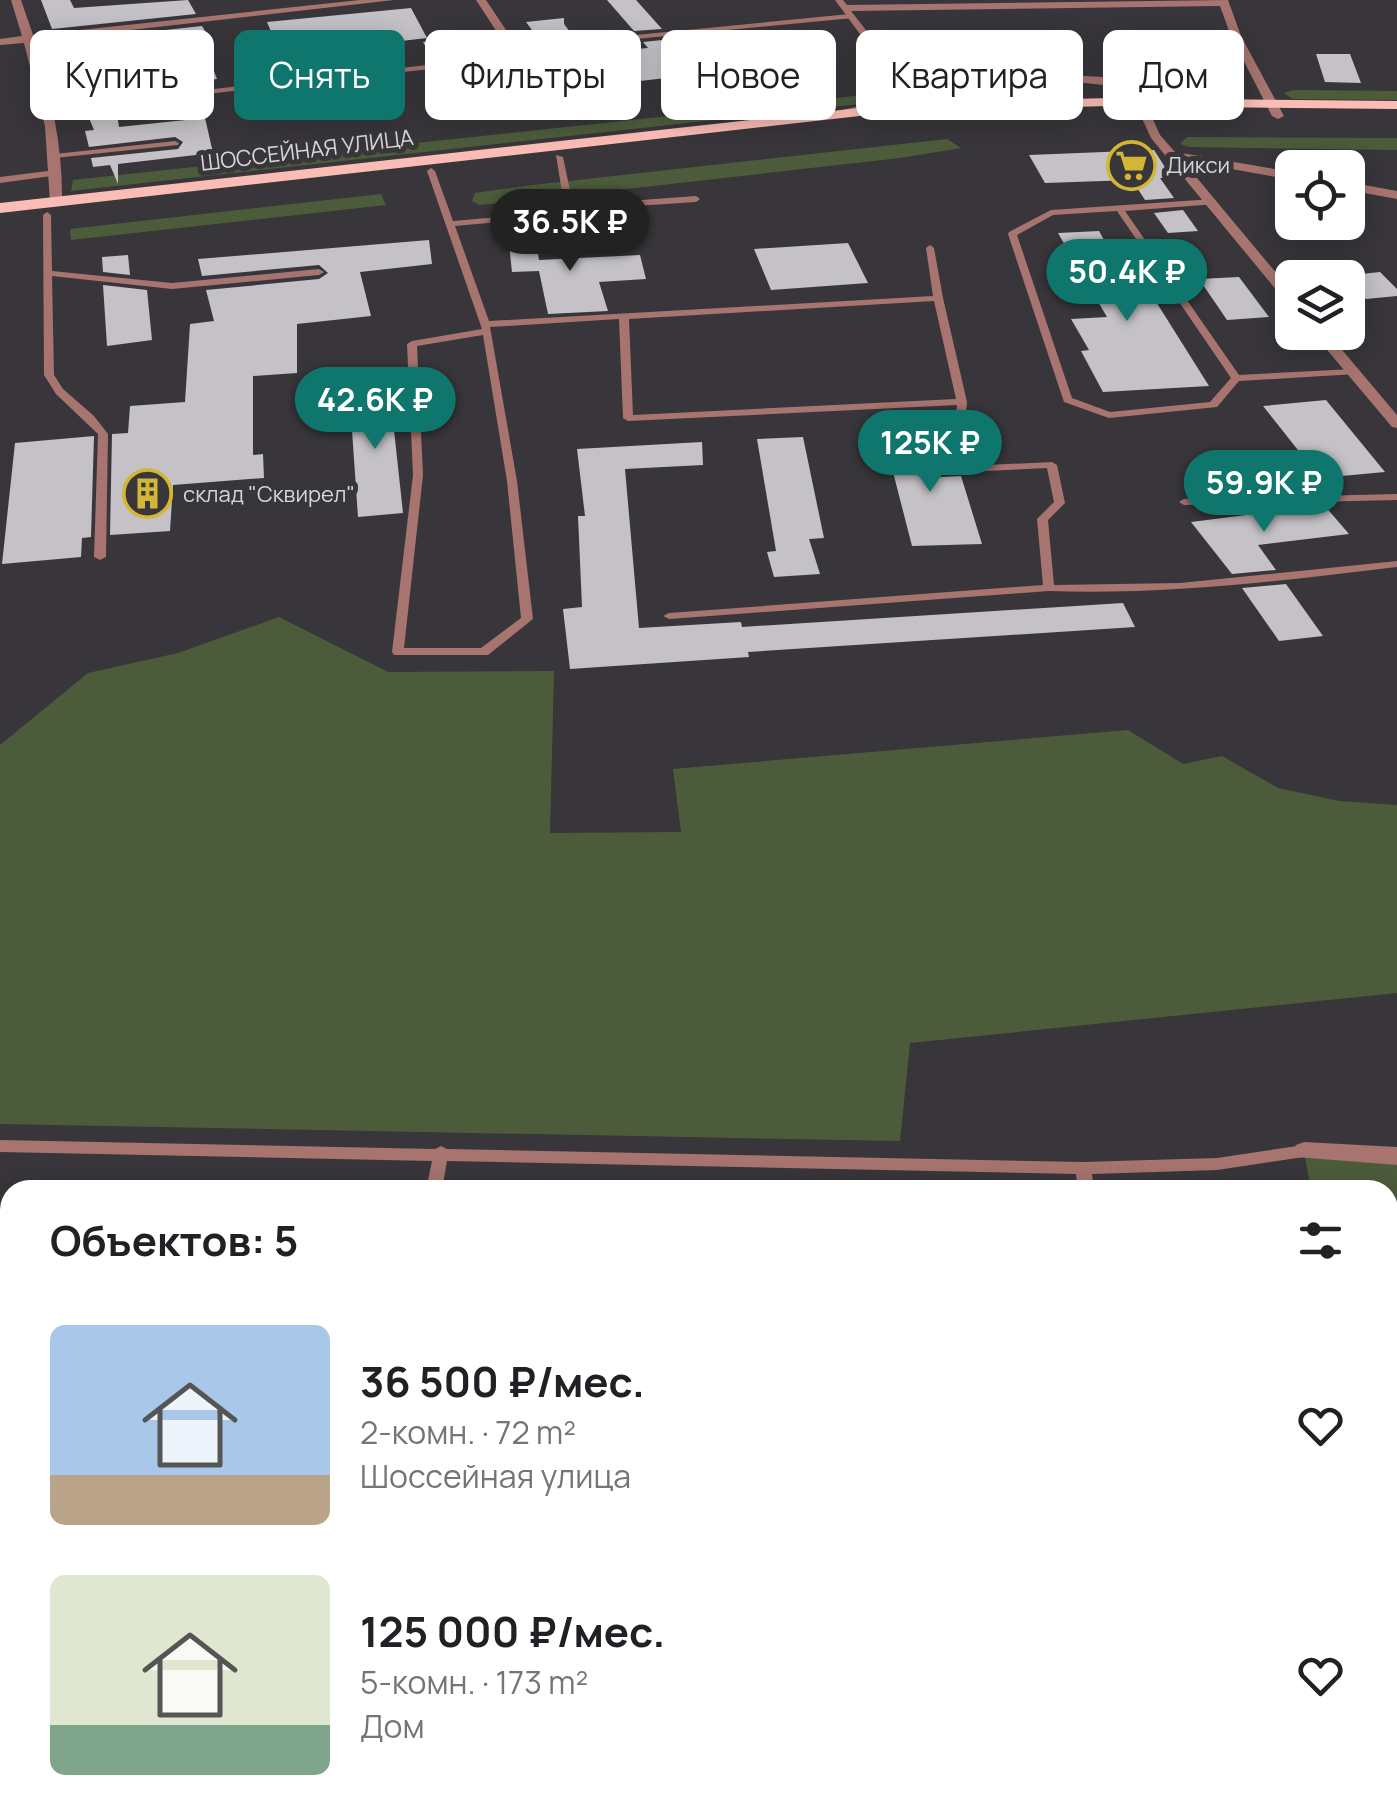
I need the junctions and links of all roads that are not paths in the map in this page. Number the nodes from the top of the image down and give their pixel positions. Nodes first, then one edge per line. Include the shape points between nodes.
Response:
1 (16, 0) edge
2 (388, 0) edge
3 (480, 0) edge
4 (1223, 1) edge
5 (844, 8) edge
6 (499, 30) edge
7 (861, 30) edge
8 (641, 36) edge
9 (29, 39) junction
10 (0, 42) edge
11 (30, 43) edge
12 (425, 64) edge
13 (214, 89) edge
14 (1397, 105) edge
15 (1103, 108) edge
16 (1244, 110) edge
17 (1276, 110) junction
18 (1103, 111) edge
19 (1397, 117) edge
20 (47, 120) edge
21 (1147, 120) edge
22 (175, 143) dead end
23 (55, 156) junction
24 (1172, 156) junction
25 (559, 157) junction
26 (431, 171) junction
27 (1275, 173) edge
28 (56, 174) junction
29 (0, 180) edge
30 (1365, 189) edge
31 (1397, 195) edge
32 (696, 199) dead end
33 (1213, 202) junction
34 (1118, 207) junction
35 (0, 208) edge
36 (51, 208) junction
37 (569, 210) junction
38 (0, 220) edge
39 (451, 224) junction
40 (578, 247) dead end
41 (930, 248) dead end
42 (49, 272) junction
43 (319, 272) dead end
44 (1275, 279) edge
45 (938, 298) junction
46 (624, 315) junction
47 (486, 328) junction
48 (1335, 350) edge
49 (1353, 372) junction
50 (1236, 378) junction
51 (962, 402) junction
52 (1397, 424) edge
53 (960, 428) dead end
54 (922, 470) dead end
55 (1397, 497) edge
56 (1184, 502) dead end
57 (100, 556) dead end
58 (1397, 564) edge
59 (1048, 588) junction
60 (669, 616) dead end
61 (0, 1146) edge
62 (441, 1152) junction
63 (1304, 1152) joint
64 (1397, 1156) edge
65 (1084, 1168) junction
66 (436, 1180) edge
67 (1085, 1180) edge

1 - 9 street
2 - 9 street
3 - 6 street
4 - 5 street
4 - 17 street
5 - 7 street
5 - 8 lane
9 - 10 street
9 - 11 street
12 - 13 lane
14 - 17 main road, ШОССЕЙНАЯ УЛИЦА
15 - 36 main road, ШОССЕЙНАЯ УЛИЦА via 985,104 820,115
16 - 17 main road, ШОССЕЙНАЯ УЛИЦА
17 - 19 main road, ШОССЕЙНАЯ УЛИЦА
18 - 25 main road, ШОССЕЙНАЯ УЛИЦА via 874,122
20 - 23 street
21 - 24 street
22 - 23 lane
23 - 28 street
24 - 27 street
24 - 33 street
25 - 26 main road, ШОССЕЙНАЯ УЛИЦА
25 - 37 lane
26 - 36 main road, ШОССЕЙНАЯ УЛИЦА
26 - 39 lane
28 - 29 lane
28 - 36 street
30 - 31 street
32 - 37 lane
33 - 34 lane
33 - 44 street
34 - 50 lane
34 - 50 lane via 1051,212 1012,234 1068,400 1110,415 1213,406
35 - 36 main road, ШОССЕЙНАЯ УЛИЦА
36 - 38 main road, ШОССЕЙНАЯ УЛИЦА
36 - 42 lane
37 - 39 lane
37 - 40 lane
39 - 47 lane
41 - 45 lane
42 - 43 lane via 172,286
42 - 57 lane via 48,375 104,434
45 - 46 lane
45 - 51 lane
46 - 47 lane
46 - 51 lane via 628,418
47 - 47 lane via 527,618 484,652 398,652 418,475 412,344
48 - 49 street
49 - 50 lane
49 - 52 street
51 - 53 lane
54 - 59 lane via 1052,465 1060,503 1042,519
55 - 56 lane
58 - 59 lane via 1192,587
59 - 60 lane
61 - 62 lane
62 - 65 lane
62 - 66 lane
63 - 64 street
63 - 65 lane via 1217,1164
65 - 67 lane

